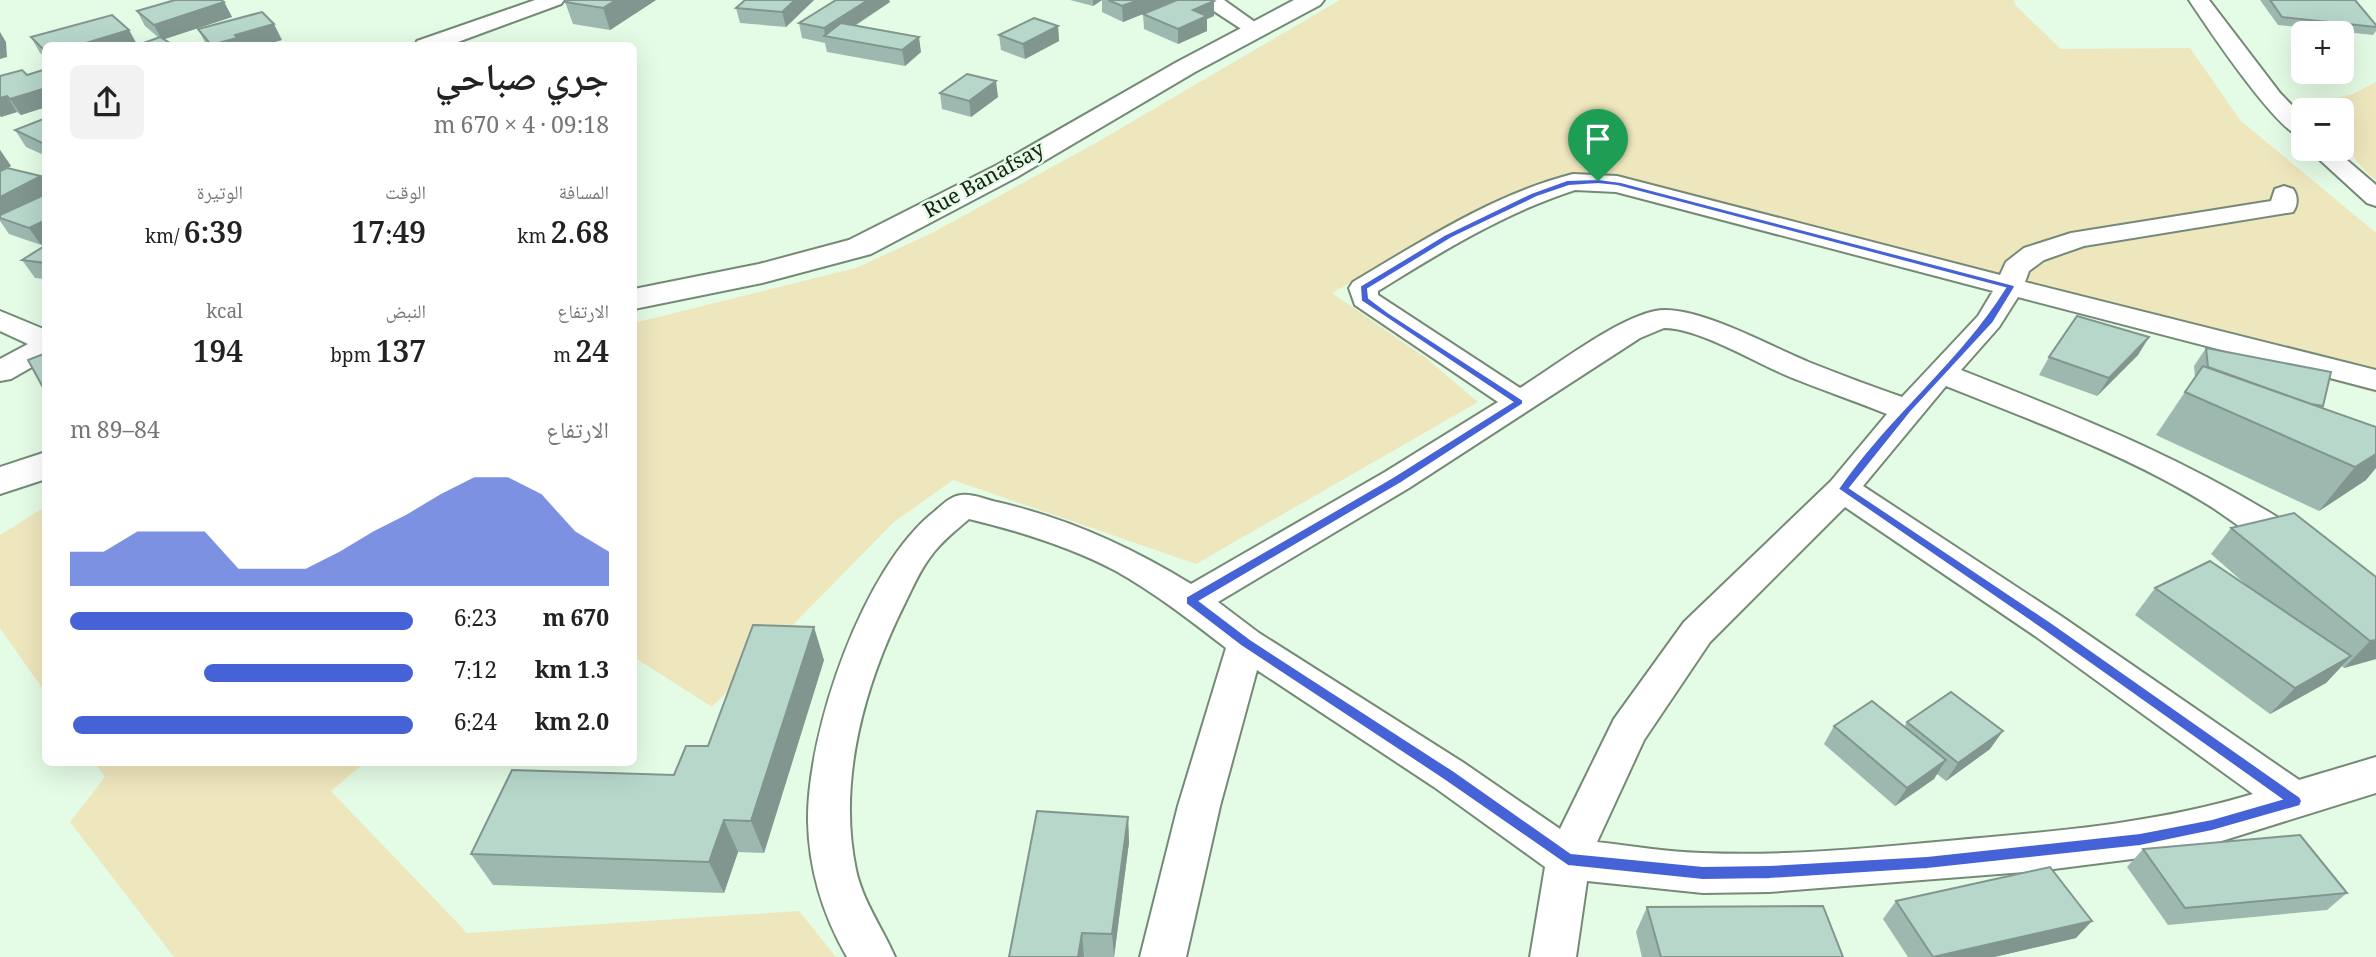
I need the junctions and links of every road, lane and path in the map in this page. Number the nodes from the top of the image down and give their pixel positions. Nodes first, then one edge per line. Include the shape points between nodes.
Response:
1 (554, 0) edge
2 (1207, 0) edge
3 (1312, 0) edge
4 (2199, 0) edge
5 (1256, 30) junction
6 (436, 42) edge
7 (2291, 118) edge
8 (2334, 161) edge
9 (2284, 194) dead end
10 (2376, 198) edge
11 (2010, 287) junction
12 (637, 298) edge
13 (0, 320) edge
14 (42, 341) edge
15 (42, 346) edge
16 (0, 372) edge
17 (1941, 373) junction
18 (2376, 380) edge
19 (1520, 402) junction
20 (1907, 410) junction
21 (42, 466) edge
22 (0, 481) edge
23 (1843, 489) junction
24 (2325, 567) edge
25 (1191, 601) junction
26 (1246, 643) junction
27 (2376, 775) edge
28 (2295, 801) junction
29 (1568, 859) junction
30 (872, 957) edge
31 (1163, 957) edge
32 (1553, 957) edge

1 - 6 street
2 - 5 street
3 - 5 main road, Rue Banafsay
4 - 7 street
5 - 12 main road, Rue Banafsay via 985,183 860,247
8 - 10 street
9 - 11 street via 2284,207 2080,239 2034,254 2016,268
11 - 17 street via 1989,321
11 - 18 street
11 - 19 street via 1618,184 1567,183 1449,236 1363,288 1364,299 1386,315
13 - 14 street
15 - 16 street
17 - 20 street
17 - 24 street via 2186,476 2268,524
19 - 20 street via 1630,332 1669,318
19 - 25 street
20 - 23 street
21 - 22 main road
23 - 28 street via 2048,626
23 - 29 street via 1697,632 1628,731
25 - 26 street
25 - 30 street via 1093,546 974,508 963,506 923,541 882,609 855,673 832,771 829,832 842,898 856,936
26 - 29 street
26 - 31 street via 1199,806
27 - 28 street
28 - 29 street via 2212,825 2140,839 1927,862 1703,873
29 - 32 street

